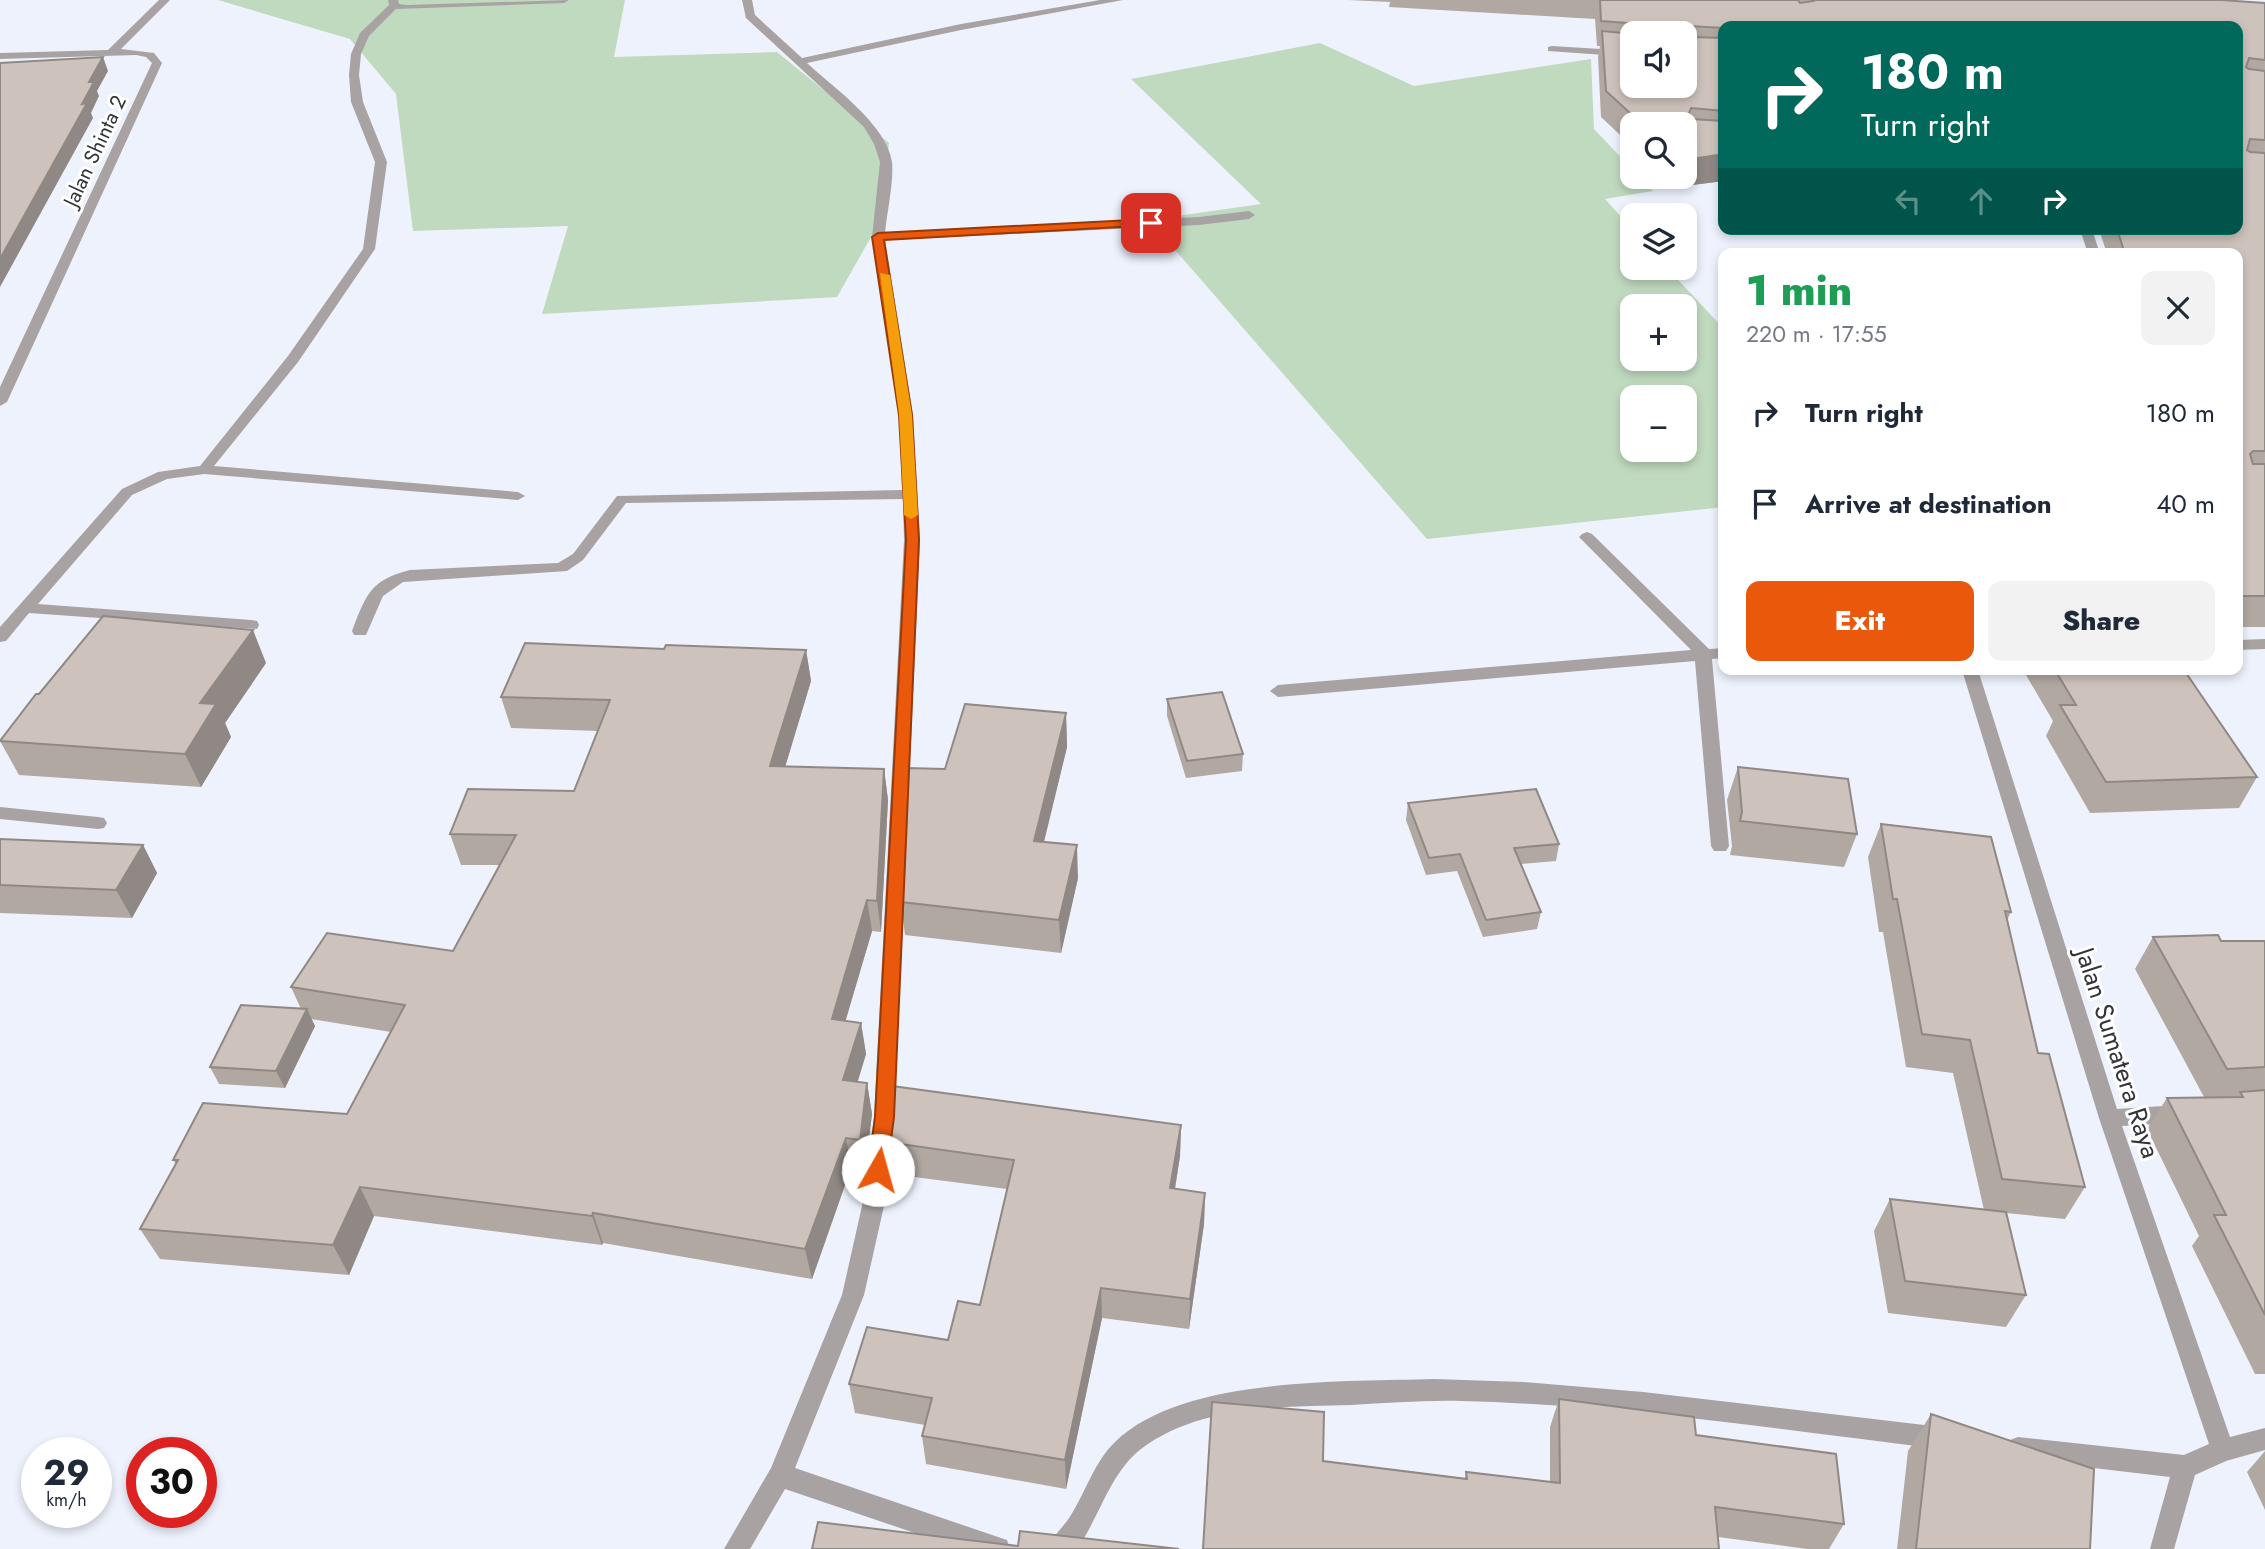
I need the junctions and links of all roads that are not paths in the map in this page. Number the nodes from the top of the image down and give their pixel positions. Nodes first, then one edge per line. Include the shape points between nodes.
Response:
1 (165, 0) edge
2 (564, 0) edge
3 (747, 0) edge
4 (1118, 0) edge
5 (394, 3) edge
6 (1552, 49) dead end
7 (111, 53) junction
8 (1620, 53) edge
9 (0, 56) edge
10 (802, 61) junction
11 (1249, 215) dead end
12 (878, 237) junction
13 (0, 402) edge
14 (204, 470) junction
15 (911, 494) junction
16 (518, 496) dead end
17 (1587, 537) dead end
18 (25, 608) junction
19 (251, 625) dead end
20 (360, 631) dead end
21 (0, 637) edge
22 (2265, 644) edge
23 (2243, 645) edge
24 (1703, 653) junction
25 (1718, 653) edge
26 (1972, 675) edge
27 (1278, 691) dead end
28 (0, 813) edge
29 (97, 823) dead end
30 (1720, 846) dead end
31 (2200, 1113) edge
32 (2109, 1118) junction
33 (2265, 1439) edge
34 (1970, 1442) edge
35 (1998, 1445) edge
36 (2223, 1450) junction
37 (2185, 1467) junction
38 (780, 1475) junction
39 (736, 1549) edge
40 (998, 1549) edge
41 (1059, 1549) edge
42 (2162, 1549) edge

1 - 7 street
2 - 5 street via 415,8
3 - 10 street via 750,16
4 - 10 street
5 - 14 street via 363,35 356,54 358,102 381,162 369,249 293,359
6 - 8 street
7 - 9 street, Jalan Shinta 2
7 - 13 street, Jalan Shinta 2 via 150,55 157,63
10 - 12 street via 868,125 880,144 886,162
11 - 12 street
12 - 15 street via 906,415
14 - 16 street
14 - 18 street via 167,472 127,492
15 - 20 street via 622,499 578,557 562,568 393,579 378,588
15 - 38 street via 885,1103 875,1197 853,1295
17 - 24 street
18 - 19 street
18 - 21 street
22 - 23 street
24 - 25 street
24 - 27 street
24 - 30 street
26 - 32 street, Jalan Sumatera Raya
28 - 29 street
31 - 32 street
32 - 36 street, Jalan Sumatera Raya
33 - 36 street
34 - 41 street via 1652,1403 1460,1390 1268,1398 1183,1414 1131,1442 1110,1469 1081,1524
35 - 37 street
36 - 37 street
37 - 42 street
38 - 39 street
38 - 40 street

